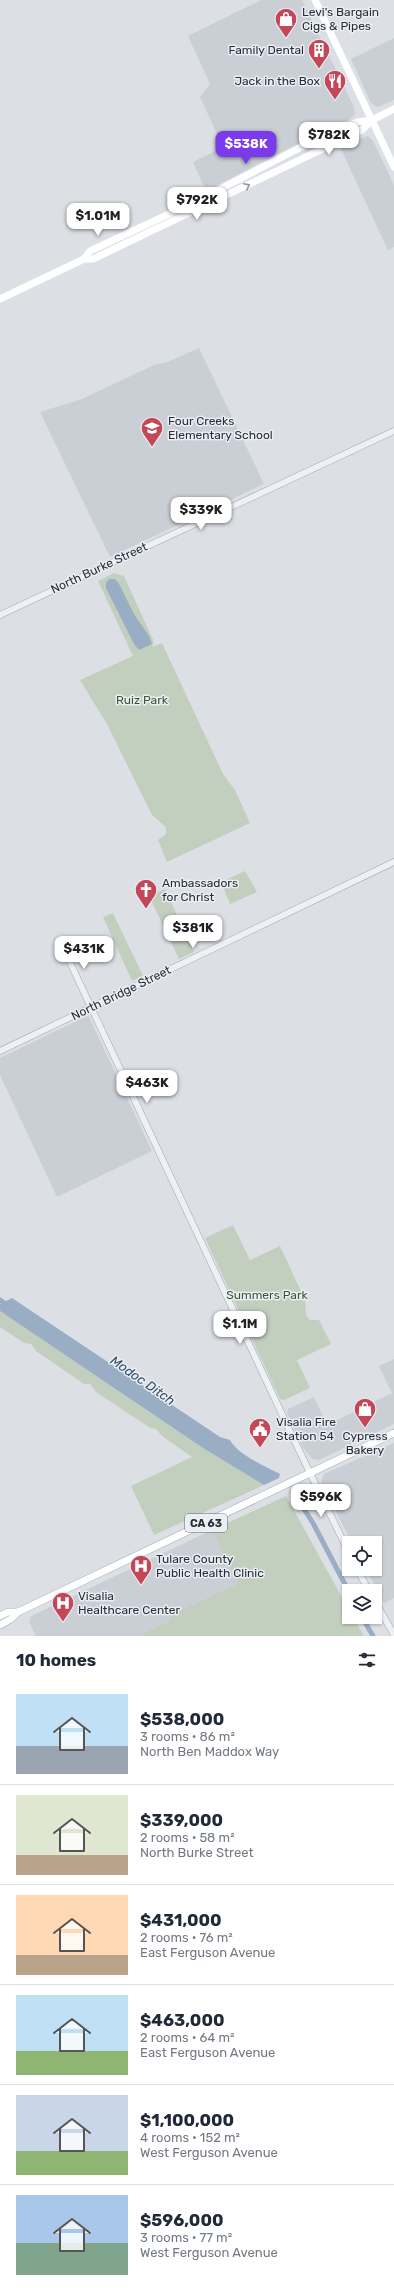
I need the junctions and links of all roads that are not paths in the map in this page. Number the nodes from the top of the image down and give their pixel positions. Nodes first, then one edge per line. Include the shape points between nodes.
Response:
1 (315, 0) edge
2 (394, 109) edge
3 (372, 120) junction
4 (394, 167) edge
5 (84, 259) junction
6 (0, 299) edge
7 (394, 430) edge
8 (0, 615) edge
9 (394, 862) edge
10 (60, 940) dead end
11 (92, 1007) junction
12 (0, 1051) edge
13 (394, 1433) edge
14 (311, 1473) junction
15 (342, 1540) edge
16 (18, 1612) junction
17 (382, 1614) edge
18 (0, 1616) edge
19 (0, 1625) edge
20 (394, 1635) edge

1 - 3 main road
2 - 3 main road
3 - 4 main road
5 -> 3 main road via 93,259 210,204 362,130
3 - 5 main road via 357,122 311,142 203,198 90,251
5 - 6 main road
7 - 8 street, North Burke Street
9 - 11 street, North Bridge Street
10 - 11 street
11 - 12 street, North Bridge Street
11 - 14 street
13 - 14 main road, CA 63
14 - 15 street
14 - 16 main road, CA 63
16 - 18 main road, CA 63 via 8,1612
16 - 19 main road, CA 63
17 - 20 street

